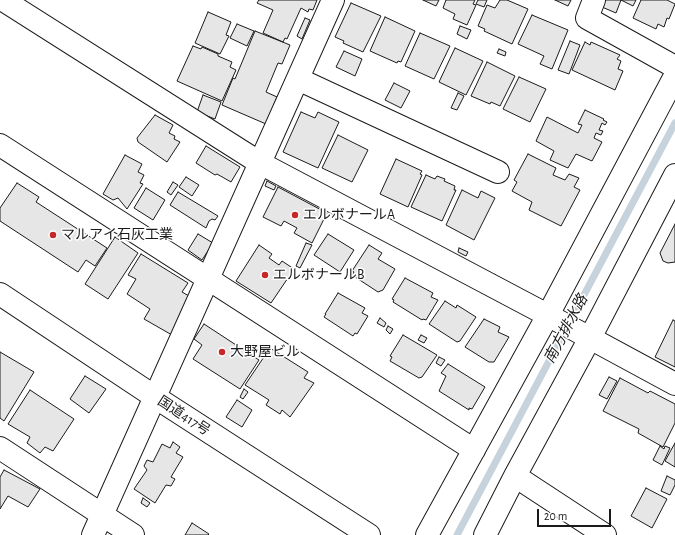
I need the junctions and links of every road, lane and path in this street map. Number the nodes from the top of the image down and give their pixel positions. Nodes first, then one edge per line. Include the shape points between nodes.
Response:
1 (3, 0) edge
2 (333, 0) edge
3 (594, 0) edge
4 (675, 67) edge
5 (675, 76) edge
6 (298, 78) junction
7 (0, 145) edge
8 (260, 162) junction
9 (498, 172) dead end
10 (675, 175) edge
11 (208, 278) junction
12 (0, 294) edge
13 (550, 316) junction
14 (586, 336) junction
15 (675, 384) edge
16 (155, 397) junction
17 (0, 448) edge
18 (474, 450) junction
19 (515, 476) junction
20 (102, 515) junction
21 (93, 535) edge
22 (133, 535) edge
23 (369, 535) edge
24 (427, 535) edge
25 (485, 535) edge
26 (604, 535) edge

1 - 8 main road
2 - 6 main road
3 - 4 main road via 586,18
5 - 13 main road
6 - 8 main road
6 - 9 main road
7 - 11 main road
8 - 11 main road
8 - 13 main road
10 - 14 main road
11 - 16 main road
11 - 18 main road
12 - 16 main road, 国道417号
13 - 14 main road
13 - 18 main road
14 - 15 main road
14 - 19 main road
16 - 20 main road
16 - 23 main road, 国道417号
17 - 20 main road
18 - 24 main road
19 - 25 main road
19 - 26 main road
20 - 21 main road
20 - 22 main road

